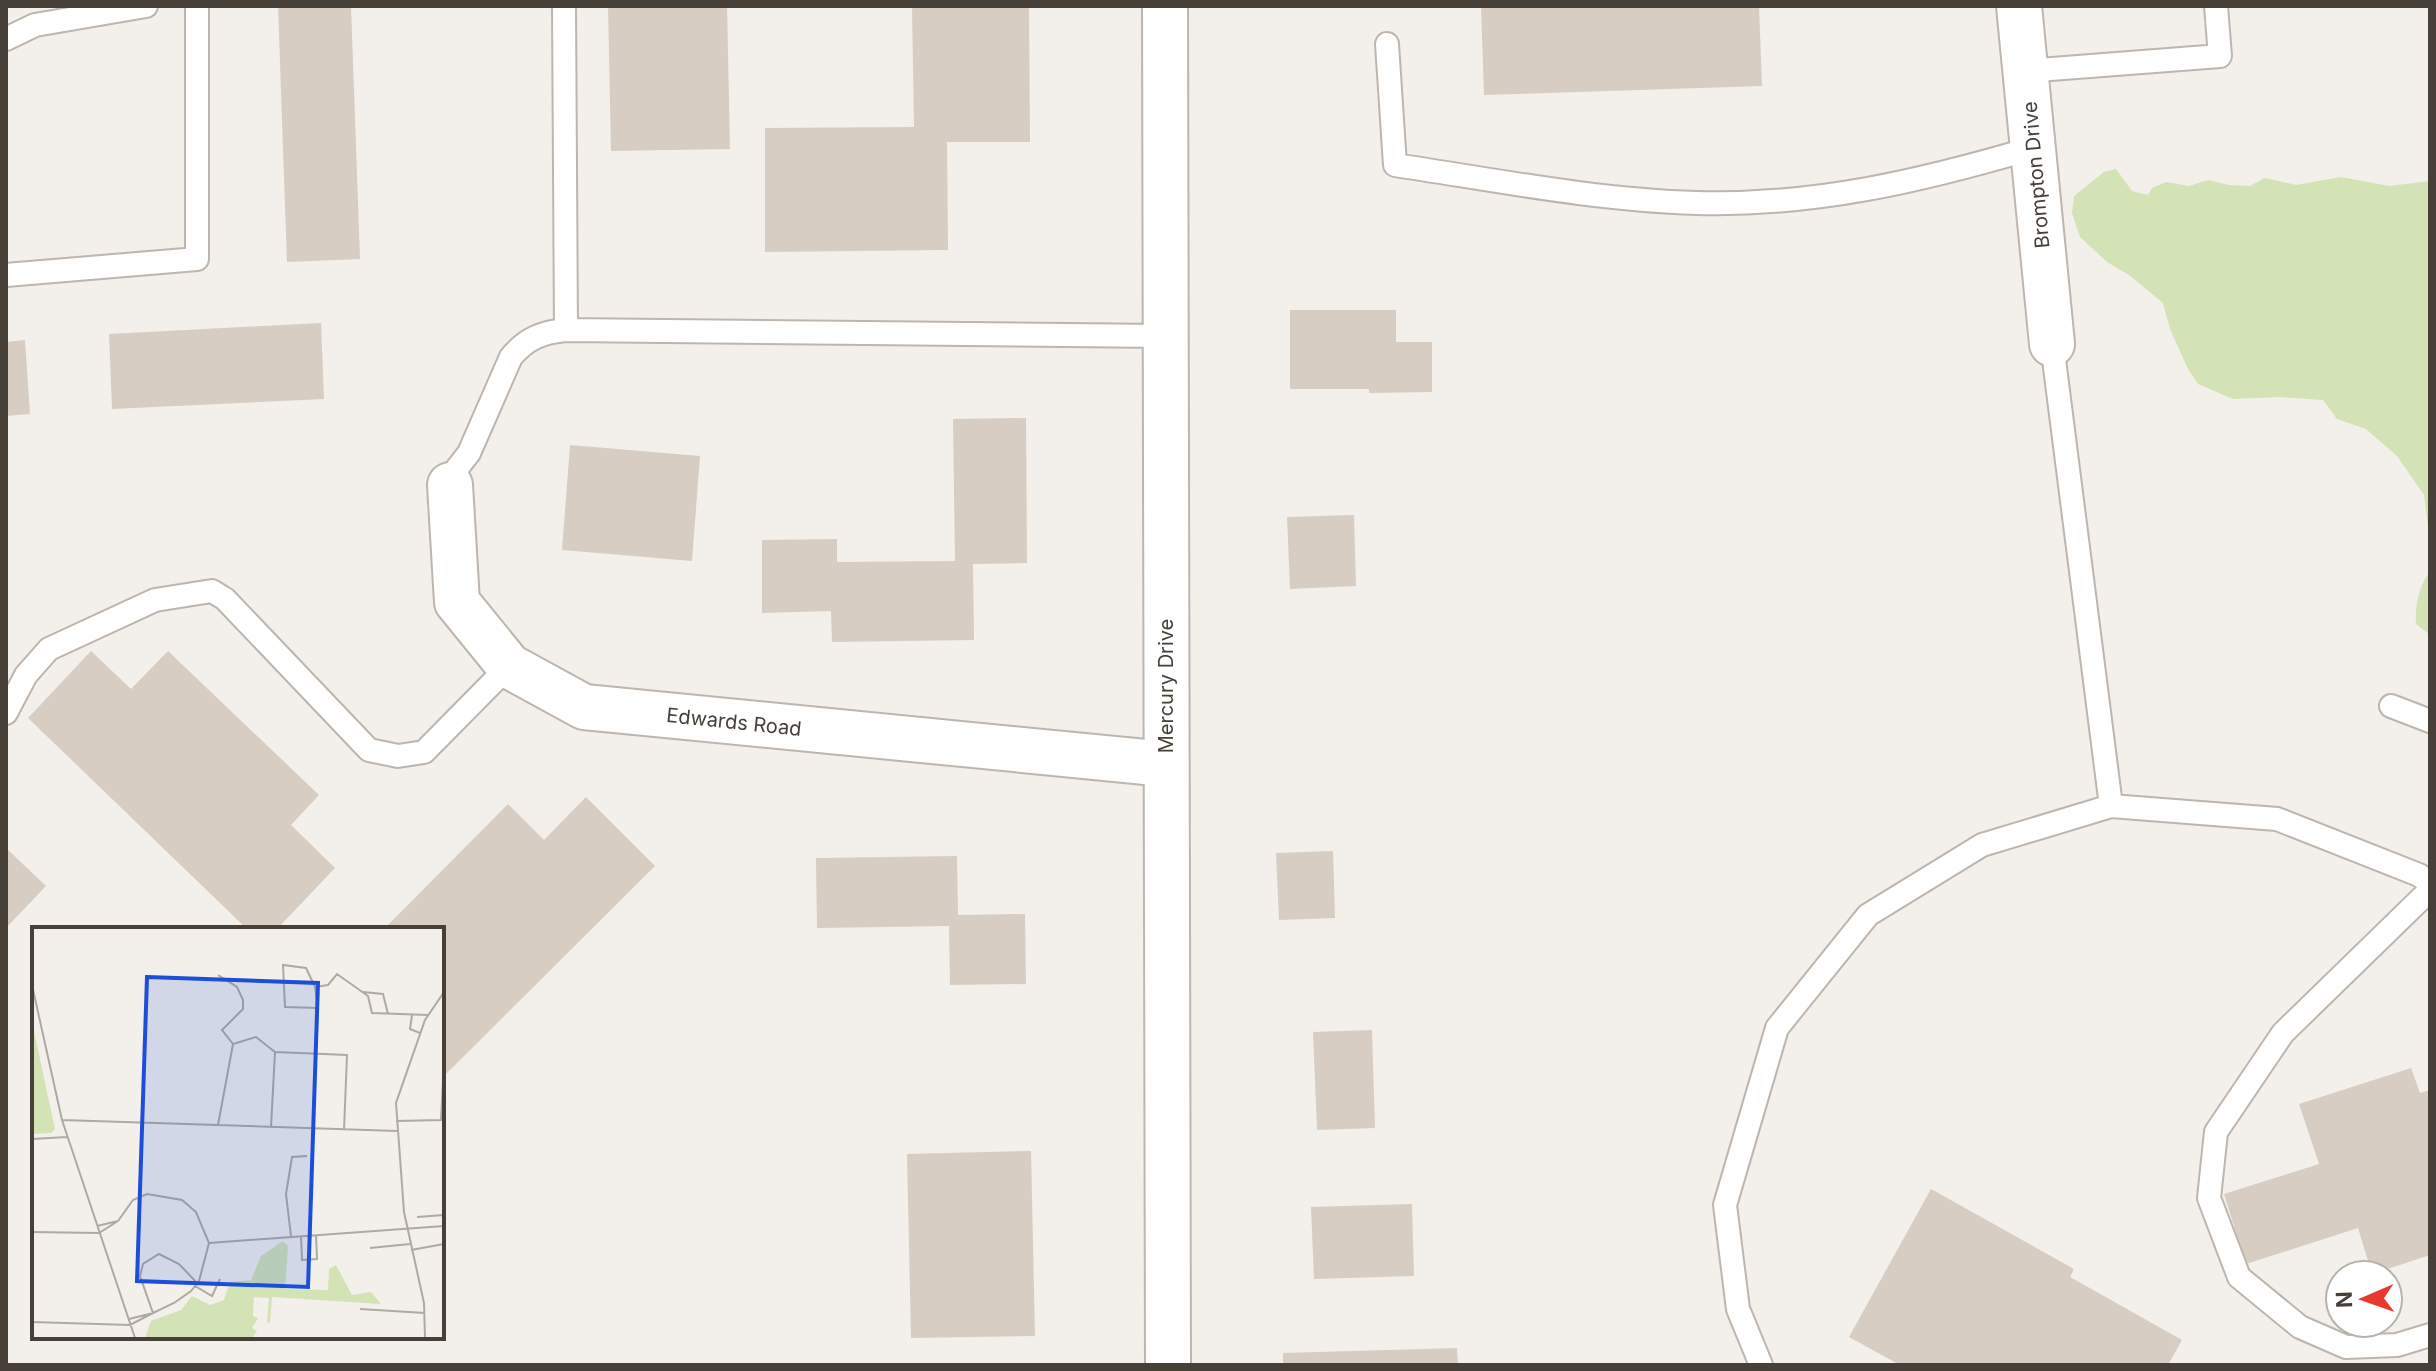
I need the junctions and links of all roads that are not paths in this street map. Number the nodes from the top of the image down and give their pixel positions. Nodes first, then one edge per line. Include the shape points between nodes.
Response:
1 (146, 6) edge
2 (197, 6) edge
3 (564, 6) edge
4 (1165, 6) edge
5 (2019, 6) edge
6 (2216, 6) edge
7 (33, 16) edge
8 (6, 39) edge
9 (1387, 44) dead end
10 (2026, 71) junction
11 (2033, 148) junction
12 (6, 275) edge
13 (566, 330) junction
14 (1165, 336) junction
15 (2052, 344) joint
16 (450, 485) joint
17 (509, 666) junction
18 (2391, 706) dead end
19 (6, 713) edge
20 (2430, 721) edge
21 (1166, 764) junction
22 (2111, 806) junction
23 (2430, 883) edge
24 (2430, 890) edge
25 (2430, 1335) edge
26 (1168, 1365) edge
27 (1761, 1365) edge

1 - 7 lane
2 - 12 lane via 197,259
3 - 13 lane
4 - 14 street, Mercury Drive
5 - 10 street, Brompton Drive
6 - 10 lane via 2220,56
7 - 8 lane
9 - 11 lane via 1395,165 1635,199 1700,203 1848,193 1907,183
10 - 11 street, Brompton Drive
11 - 15 street, Brompton Drive
13 - 14 lane
13 - 16 lane via 546,332 511,357
14 - 21 street, Mercury Drive
15 - 22 lane
16 - 17 street, Edwards Road via 457,602
17 - 19 lane via 424,752 398,756 369,750 212,591 155,600 49,649 26,675
17 - 21 street, Edwards Road via 584,707
18 - 20 lane
21 - 26 street, Mercury Drive
22 - 23 lane via 2277,819
22 - 27 lane via 1982,845 1868,915 1777,1028 1725,1205 1738,1309
24 - 25 lane via 2283,1033 2216,1132 2209,1198 2239,1277 2300,1327 2346,1347 2397,1345

